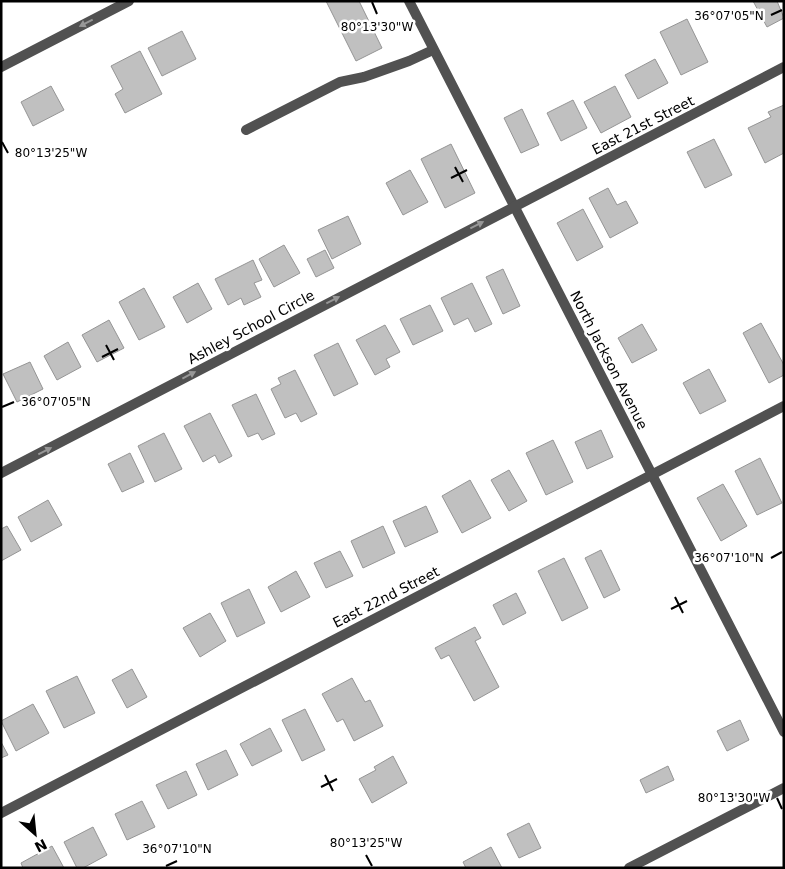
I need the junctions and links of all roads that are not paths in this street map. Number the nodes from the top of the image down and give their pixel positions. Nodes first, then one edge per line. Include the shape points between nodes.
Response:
1 (130, 1) edge
2 (409, 1) edge
3 (433, 50) junction
4 (1, 67) edge
5 (784, 67) edge
6 (246, 130) dead end
7 (513, 206) junction
8 (784, 406) edge
9 (1, 473) edge
10 (652, 475) junction
11 (784, 732) edge
12 (784, 788) edge
13 (1, 812) edge
14 (629, 868) edge

1 -> 4 street
2 - 3 street, North Jackson Avenue
3 - 6 street via 364,77 340,82
3 - 7 street, North Jackson Avenue
5 - 7 street, East 21st Street
9 -> 7 street, Ashley School Circle
7 - 10 street, North Jackson Avenue
8 - 10 street, East 22nd Street
10 - 11 street, North Jackson Avenue
10 - 13 street, East 22nd Street
12 - 14 street

